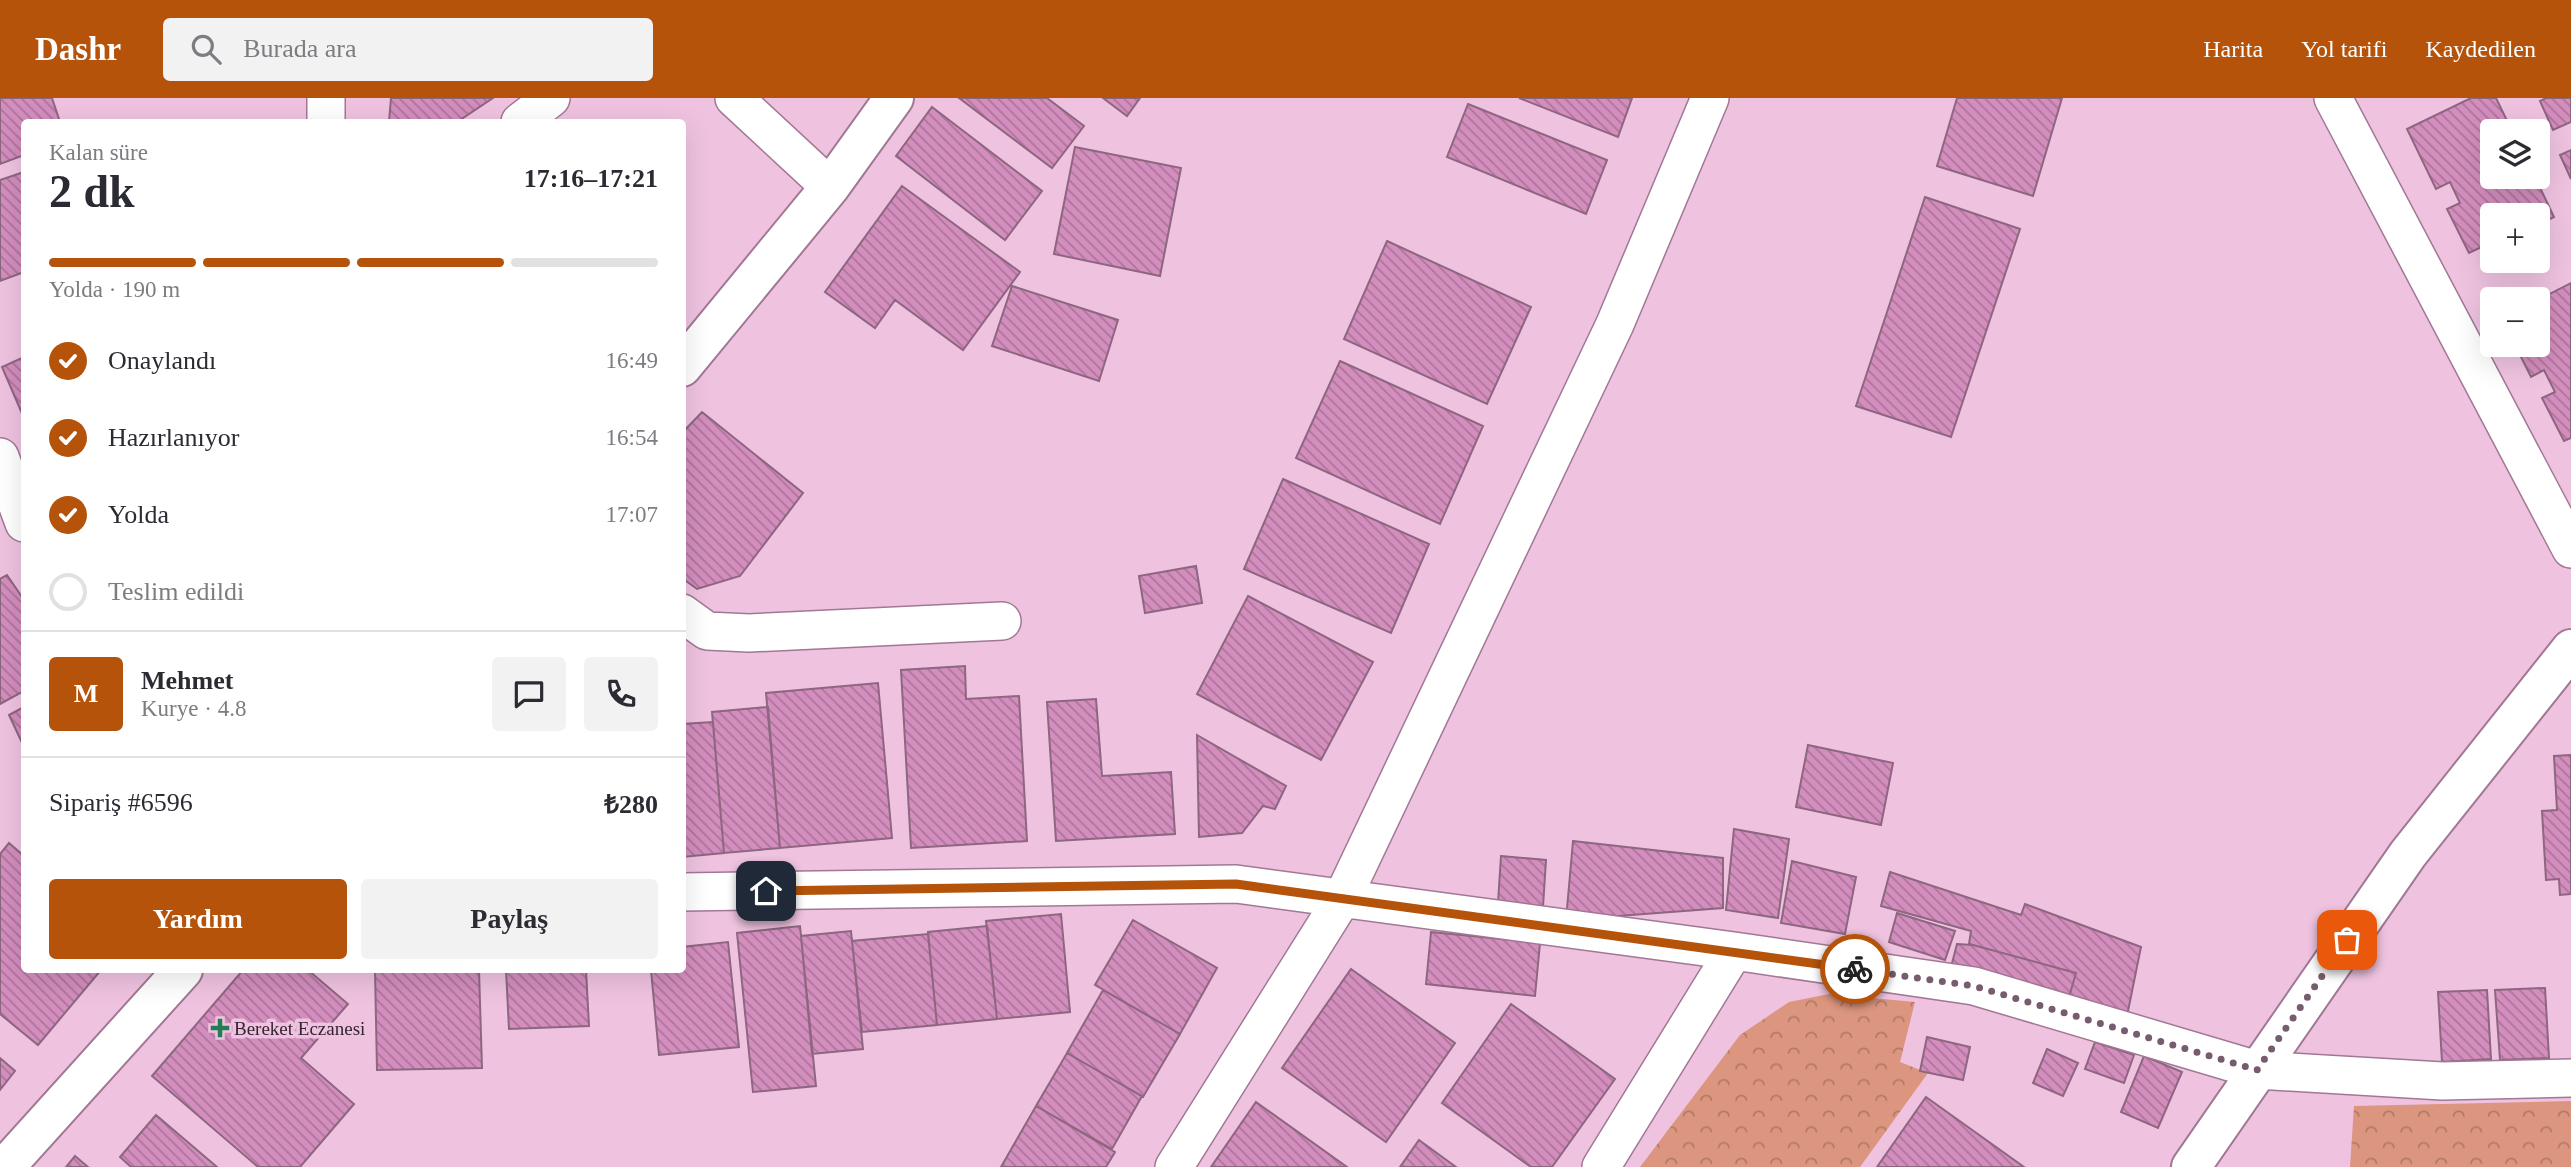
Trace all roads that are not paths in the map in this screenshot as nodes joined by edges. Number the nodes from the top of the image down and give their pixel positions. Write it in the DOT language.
graph roads {
  1 [pos="326,98"];
  2 [pos="551,98"];
  3 [pos="734,98"];
  4 [pos="894,98"];
  5 [pos="1710,98"];
  6 [pos="2333,98"];
  7 [pos="326,119"];
  8 [pos="524,119"];
  9 [pos="830,187"];
  10 [pos="686,362"];
  11 [pos="0,457"];
  12 [pos="17,521"];
  13 [pos="2571,549"];
  14 [pos="686,616"];
  15 [pos="1002,621"];
  16 [pos="2571,649"];
  17 [pos="686,892"];
  18 [pos="1342,900"];
  19 [pos="1734,951"];
  20 [pos="180,973"];
  21 [pos="2257,1070"];
  22 [pos="2571,1078"];
  23 [pos="5,1167"];
  24 [pos="1174,1167"];
  25 [pos="1601,1167"];
  26 [pos="2191,1167"];
  1 -- 7 [label="street"];
  2 -- 8 [label="street"];
  3 -- 9 [label="street"];
  4 -- 9 [label="street"];
  5 -- 18 [label="street"];
  6 -- 13 [label="street"];
  9 -- 10 [label="street"];
  11 -- 12 [label="street"];
  14 -- 15 [label="street"];
  16 -- 21 [label="street"];
  17 -- 18 [label="street"];
  18 -- 19 [label="street"];
  18 -- 24 [label="street"];
  19 -- 21 [label="street"];
  19 -- 25 [label="street"];
  20 -- 23 [label="street"];
  21 -- 22 [label="street"];
  21 -- 26 [label="street"];
}
